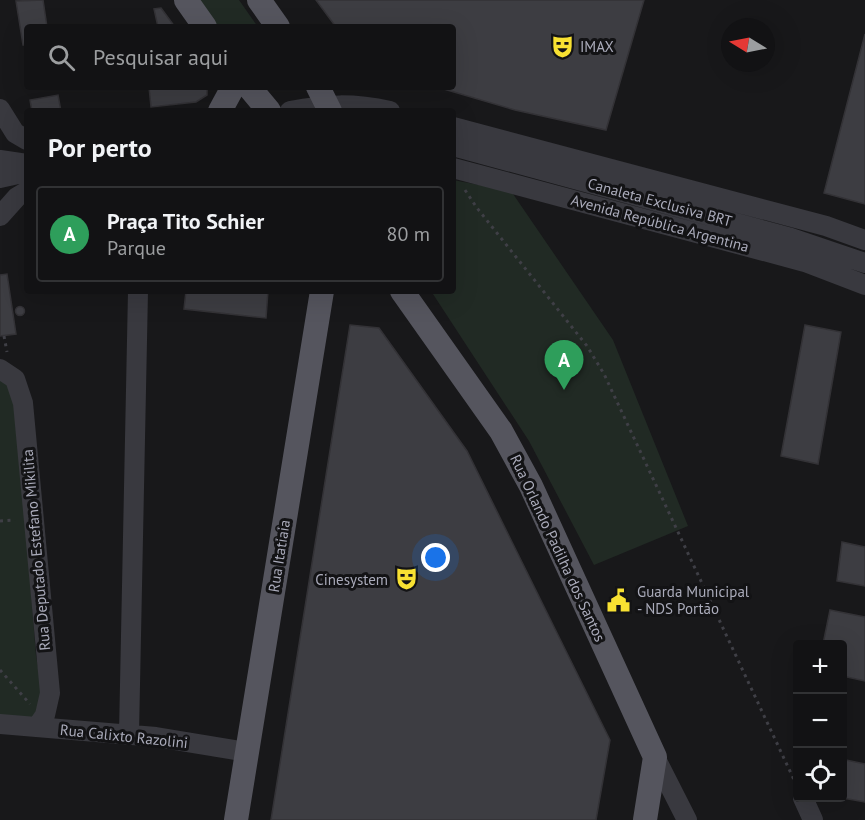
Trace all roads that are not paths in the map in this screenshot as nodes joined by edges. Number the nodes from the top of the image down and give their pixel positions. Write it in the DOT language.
graph roads {
  1 [pos="186,0"];
  2 [pos="259,0"];
  3 [pos="203,24"];
  4 [pos="276,24"];
  5 [pos="231,90"];
  6 [pos="252,90"];
  7 [pos="326,101"];
  8 [pos="222,108"];
  9 [pos="266,108"];
  10 [pos="301,108"];
  11 [pos="374,108"];
  12 [pos="0,109"];
  13 [pos="456,128"];
  14 [pos="24,138"];
  15 [pos="456,147"];
  16 [pos="0,160"];
  17 [pos="24,164"];
  18 [pos="456,169"];
  19 [pos="24,173"];
  20 [pos="0,178"];
  21 [pos="24,191"];
  22 [pos="0,216"];
  23 [pos="865,240"];
  24 [pos="865,263"];
  25 [pos="865,285"];
  26 [pos="138,294"];
  27 [pos="322,294"];
  28 [pos="404,294"];
  29 [pos="6,366"];
  30 [pos="37,719"];
  31 [pos="0,724"];
  32 [pos="129,734"];
  33 [pos="248,752"];
  34 [pos="655,757"];
  35 [pos="804,802"];
  36 [pos="642,814"];
  37 [pos="236,820"];
  38 [pos="687,820"];
  39 [pos="813,820"];
  1 -- 3 [label="main road"];
  2 -- 4 [label="main road"];
  5 -- 8 [label="main road"];
  6 -- 9 [label="main road"];
  7 -- 10 [label="street"];
  7 -- 11 [label="street"];
  12 -- 14 [label="street"];
  13 -- 23 [label="street"];
  15 -- 24 [label="street, Canaleta Exclusiva BRT"];
  16 -- 17 [label="street"];
  18 -- 25 [label="street, Avenida República Argentina"];
  19 -- 20 [label="street"];
  21 -- 22 [label="street"];
  26 -- 32 [label="street"];
  27 -- 33 [label="main road, Rua Itatiaia"];
  28 -- 34 [label="main road, Rua Orlando Padilha dos Santos"];
  29 -- 30 [label="street, Rua Deputado Estefano Mikilita"];
  30 -- 31 [label="street, Rua Calixto Razolini"];
  30 -- 32 [label="street, Rua Calixto Razolini"];
  32 -- 33 [label="street, Rua Calixto Razolini"];
  33 -- 37 [label="main road, Rua Itatiaia"];
  34 -- 36 [label="main road"];
  34 -- 38 [label="street, Rua Orlando Padilha dos Santos"];
  35 -- 39 [label="street"];
}
